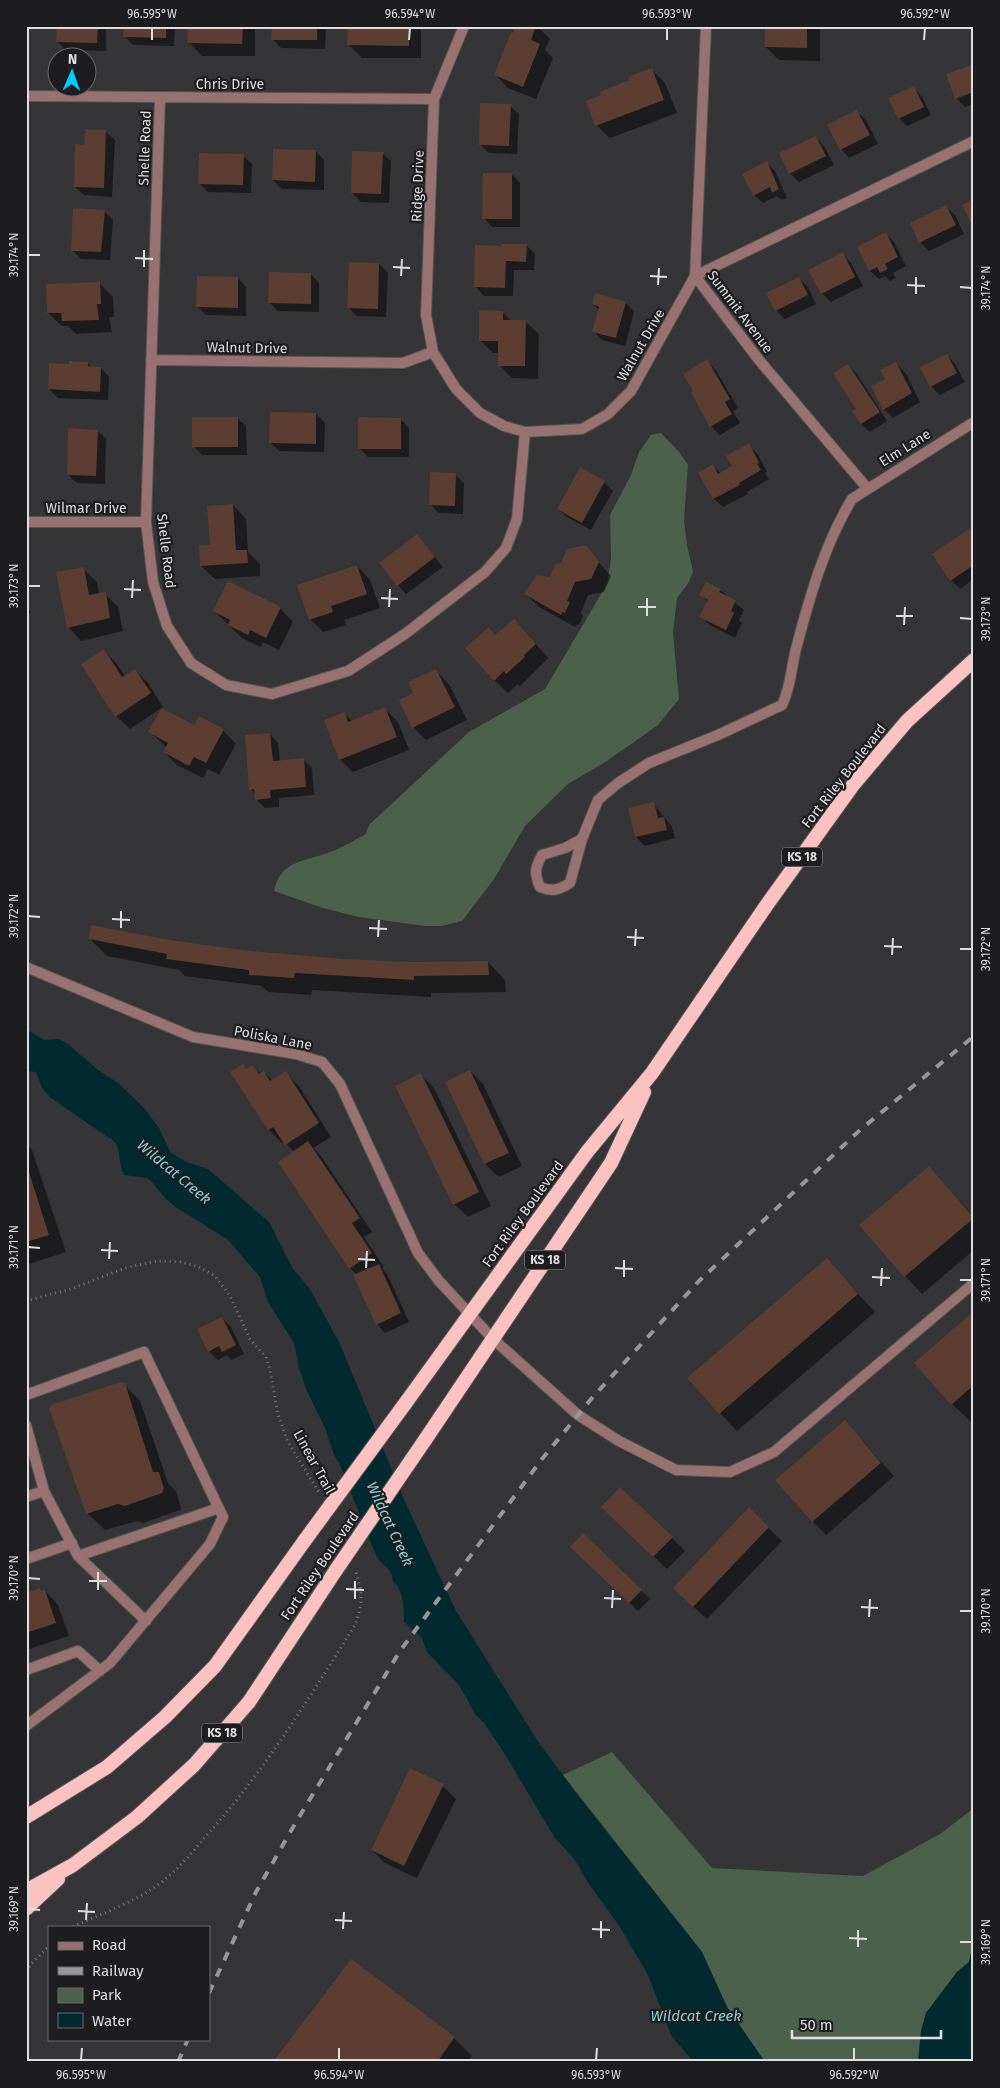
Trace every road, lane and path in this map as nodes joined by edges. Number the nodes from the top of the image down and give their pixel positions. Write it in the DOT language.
graph roads {
  1 [pos="464,26"];
  2 [pos="706,26"];
  3 [pos="26,96"];
  4 [pos="160,97"];
  5 [pos="434,99"];
  6 [pos="974,141"];
  7 [pos="695,276"];
  8 [pos="433,352"];
  9 [pos="150,360"];
  10 [pos="974,422"];
  11 [pos="525,432"];
  12 [pos="866,488"];
  13 [pos="26,522"];
  14 [pos="146,522"];
  15 [pos="974,660"];
  16 [pos="582,839"];
  17 [pos="26,967"];
  18 [pos="652,1073"];
  19 [pos="974,1284"];
  20 [pos="26,1301"];
  21 [pos="471,1314"];
  22 [pos="492,1338"];
  23 [pos="26,1395"];
  24 [pos="26,1425"];
  25 [pos="44,1491"];
  26 [pos="26,1497"];
  27 [pos="322,1499"];
  28 [pos="219,1508"];
  29 [pos="72,1544"];
  30 [pos="78,1556"];
  31 [pos="26,1559"];
  32 [pos="354,1568"];
  33 [pos="146,1621"];
  34 [pos="26,1670"];
  35 [pos="100,1671"];
  36 [pos="26,1726"];
  37 [pos="26,1817"];
  38 [pos="74,1865"];
  39 [pos="26,1890"];
  40 [pos="26,1909"];
  41 [pos="75,1926"];
  42 [pos="48,1947"];
  43 [pos="26,1971"];
  1 -- 5 [label="street, Ridge Drive"];
  2 -- 7 [label="street, Summit Avenue"];
  3 -- 4 [label="street, Chris Drive"];
  4 -- 5 [label="street, Chris Drive"];
  4 -- 9 [label="street, Shelle Road"];
  5 -- 8 [label="street, Ridge Drive"];
  6 -- 7 [label="street"];
  7 -- 11 [label="street, Walnut Drive"];
  7 -- 12 [label="street, Summit Avenue"];
  8 -- 9 [label="street, Walnut Drive"];
  8 -- 11 [label="street, Walnut Drive"];
  9 -- 14 [label="street, Shelle Road"];
  10 -- 12 [label="street, Elm Lane"];
  11 -- 14 [label="street, Shelle Road"];
  12 -- 16 [label="street, Elm Lane"];
  13 -- 14 [label="street, Wilmar Drive"];
  15 -- 18 [label="highway, Fort Riley Boulevard / KS 18"];
  16 -- 16 [label="street"];
  17 -- 21 [label="street, Poliska Lane"];
  18 -- 21 [label="highway, Fort Riley Boulevard / KS 18"];
  18 -- 22 [label="highway, Fort Riley Boulevard / KS 18"];
  19 -- 22 [label="street, Poliska Lane"];
  20 -- 27 [label="path, Linear Trail"];
  21 -- 22 [label="street, Poliska Lane"];
  21 -- 37 [label="highway, Fort Riley Boulevard / KS 18, bridge"];
  22 -- 38 [label="highway, Fort Riley Boulevard / KS 18, bridge"];
  23 -- 28 [label="street"];
  24 -- 25 [label="street"];
  25 -- 26 [label="street"];
  25 -- 29 [label="street"];
  28 -- 30 [label="street"];
  28 -- 33 [label="street"];
  29 -- 30 [label="street"];
  29 -- 31 [label="street"];
  30 -- 33 [label="street"];
  32 -- 41 [label="path"];
  33 -- 35 [label="street"];
  34 -- 35 [label="street"];
  35 -- 36 [label="street"];
  38 -- 39 [label="highway, Fort Riley Boulevard / KS 18"];
  38 -- 40 [label="highway"];
  42 -- 43 [label="path"];
}
